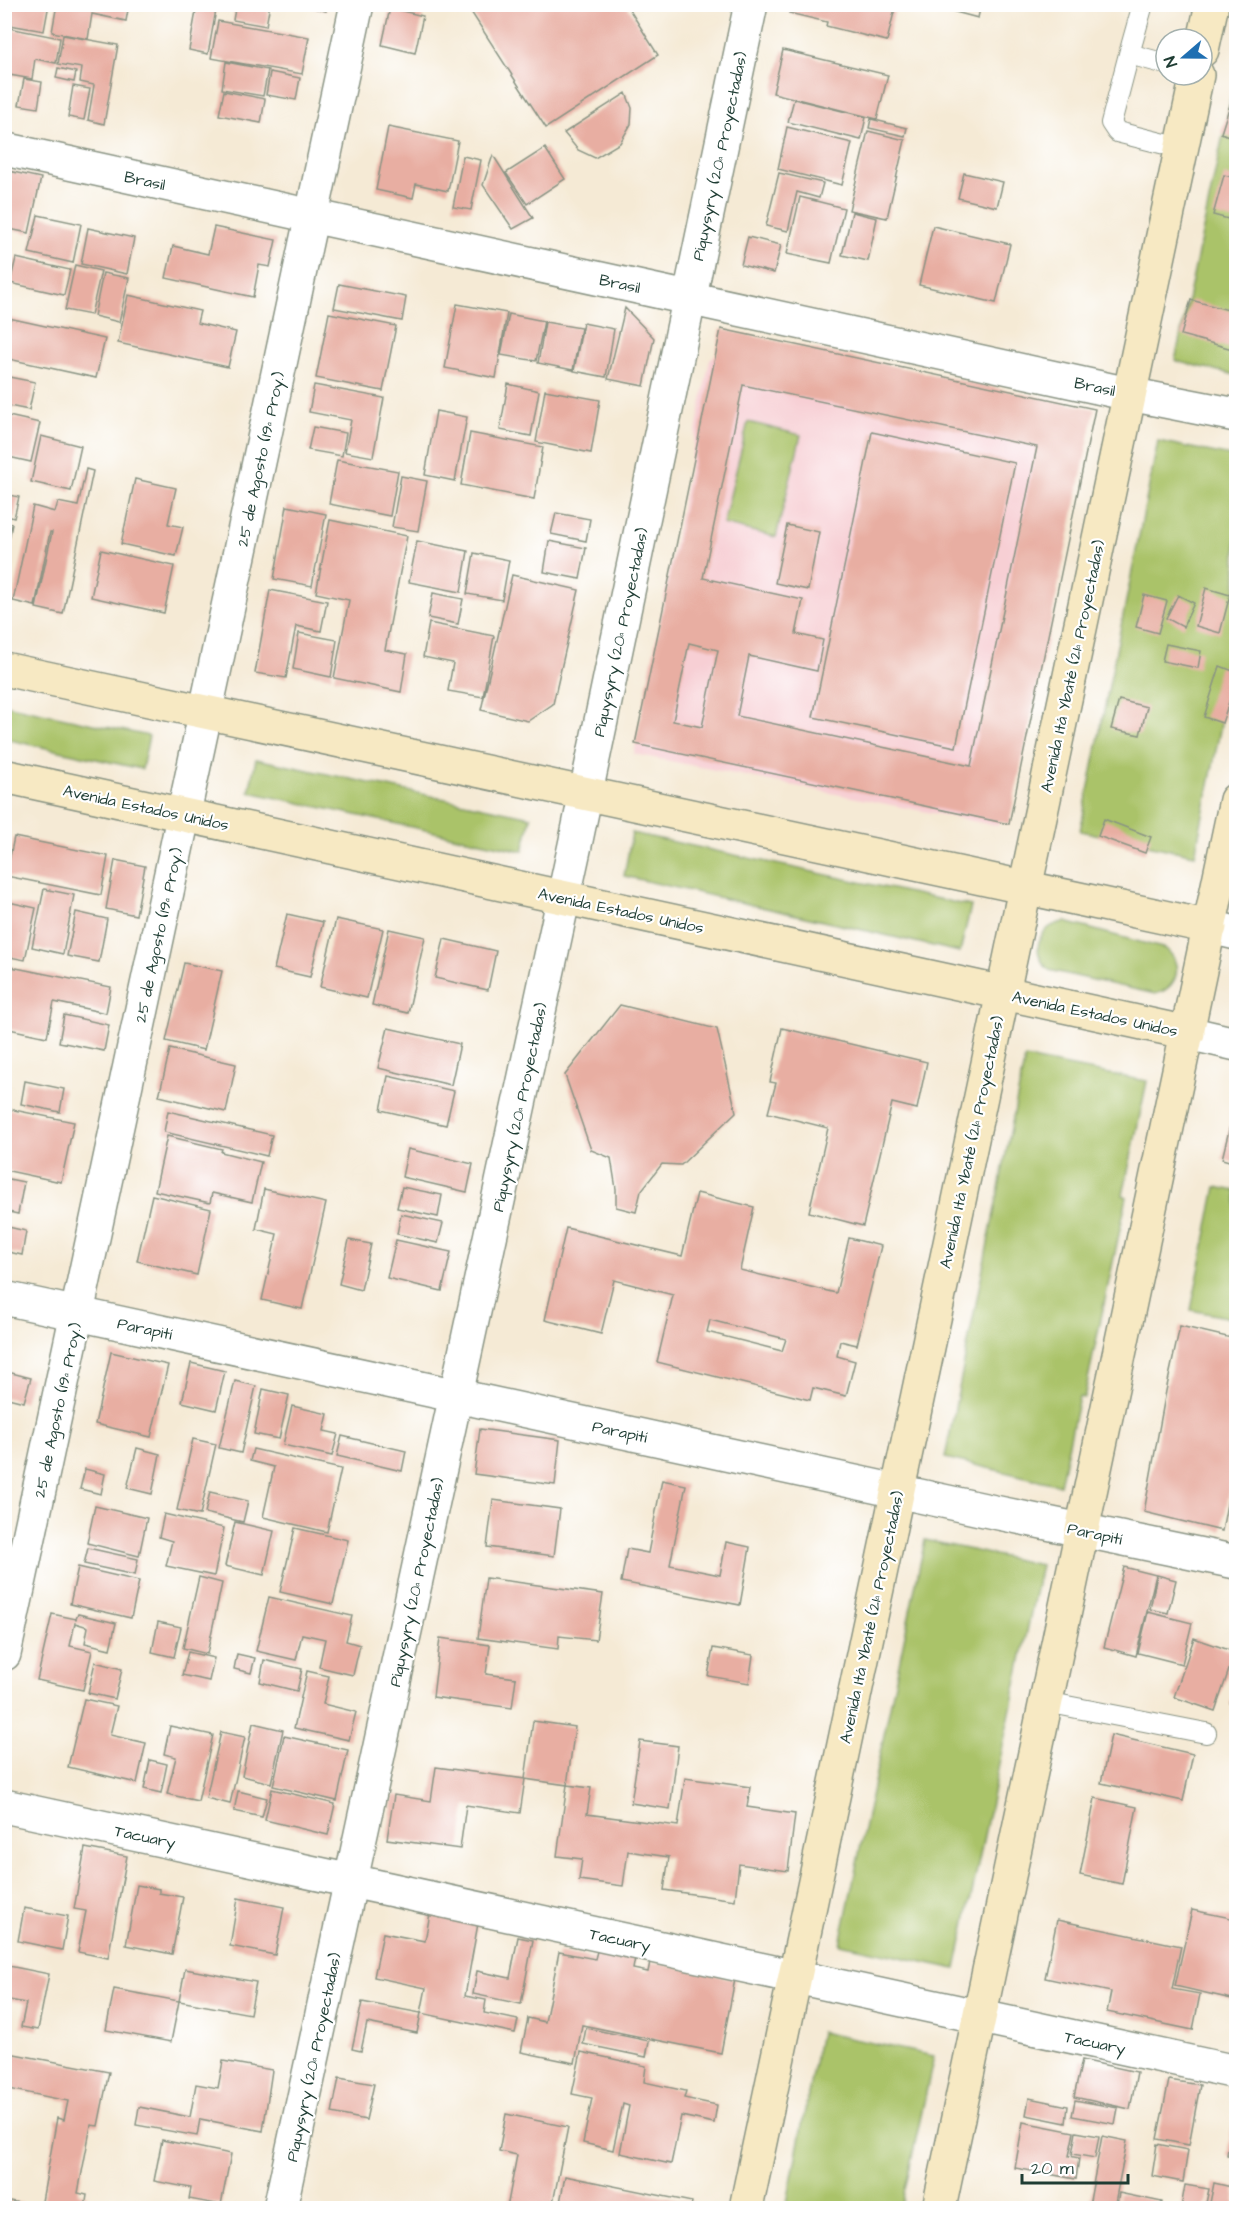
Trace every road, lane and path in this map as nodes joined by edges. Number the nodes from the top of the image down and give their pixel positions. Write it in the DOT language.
graph roads {
  1 [pos="357,4"];
  2 [pos="751,4"];
  3 [pos="1143,4"];
  4 [pos="1212,4"];
  5 [pos="1207,27"];
  6 [pos="1129,54"];
  7 [pos="1154,61"];
  8 [pos="1194,87"];
  9 [pos="1181,148"];
  10 [pos="4,149"];
  11 [pos="311,216"];
  12 [pos="690,298"];
  13 [pos="1130,394"];
  14 [pos="1236,415"];
  15 [pos="4,669"];
  16 [pos="206,712"];
  17 [pos="4,776"];
  18 [pos="586,793"];
  19 [pos="1236,800"];
  20 [pos="184,815"];
  21 [pos="1025,888"];
  22 [pos="564,898"];
  23 [pos="1223,930"];
  24 [pos="1003,993"];
  25 [pos="1188,1033"];
  26 [pos="1236,1044"];
  27 [pos="4,1298"];
  28 [pos="77,1313"];
  29 [pos="456,1396"];
  30 [pos="897,1491"];
  31 [pos="1082,1531"];
  32 [pos="1236,1562"];
  33 [pos="4,1654"];
  34 [pos="1046,1702"];
  35 [pos="1206,1733"];
  36 [pos="4,1806"];
  37 [pos="351,1881"];
  38 [pos="795,1977"];
  39 [pos="979,2017"];
  40 [pos="1236,2072"];
  41 [pos="280,2208"];
  42 [pos="746,2208"];
  43 [pos="939,2208"];
  1 -- 11 [label="street, 25 de Agosto (19ª Proy.)"];
  2 -- 12 [label="street, Piquysyry (20ª Proyectadas)"];
  3 -- 6 [label="lane"];
  4 -- 5 [label="main road"];
  6 -- 7 [label="lane"];
  6 -- 9 [label="lane"];
  8 -- 9 [label="main road, Avenida Itá Ybaté (21ª Proyectadas)"];
  9 -- 13 [label="main road, Avenida Itá Ybaté (21ª Proyectadas)"];
  10 -- 11 [label="street, Brasil"];
  11 -- 12 [label="street, Brasil"];
  11 -- 16 [label="street, 25 de Agosto (19ª Proy.)"];
  12 -- 13 [label="street, Brasil"];
  12 -- 18 [label="street, Piquysyry (20ª Proyectadas)"];
  13 -- 14 [label="street, Brasil"];
  13 -- 21 [label="main road, Avenida Itá Ybaté (21ª Proyectadas)"];
  15 -- 16 [label="main road"];
  16 -- 18 [label="main road"];
  16 -- 20 [label="street, 25 de Agosto (19ª Proy.)"];
  17 -- 20 [label="main road, Avenida Estados Unidos"];
  18 -- 21 [label="main road"];
  18 -- 22 [label="street, Piquysyry (20ª Proyectadas)"];
  19 -- 23 [label="main road"];
  20 -- 22 [label="main road, Avenida Estados Unidos"];
  20 -- 28 [label="street, 25 de Agosto (19ª Proy.)"];
  21 -- 23 [label="main road"];
  21 -- 24 [label="main road, Avenida Itá Ybaté (21ª Proyectadas)"];
  22 -- 24 [label="main road, Avenida Estados Unidos"];
  22 -- 29 [label="street, Piquysyry (20ª Proyectadas)"];
  23 -- 25 [label="main road"];
  24 -- 25 [label="main road, Avenida Estados Unidos"];
  24 -- 30 [label="main road, Avenida Itá Ybaté (21ª Proyectadas)"];
  25 -- 26 [label="street, Avenida Estados Unidos"];
  25 -- 31 [label="main road"];
  27 -- 28 [label="street, Parapití"];
  28 -- 29 [label="street, Parapití"];
  28 -- 33 [label="street, 25 de Agosto (19ª Proy.)"];
  29 -- 30 [label="street, Parapití"];
  29 -- 37 [label="street, Piquysyry (20ª Proyectadas)"];
  30 -- 31 [label="street, Parapití"];
  30 -- 38 [label="main road, Avenida Itá Ybaté (21ª Proyectadas)"];
  31 -- 32 [label="street, Parapití"];
  31 -- 34 [label="main road"];
  34 -- 35 [label="lane"];
  34 -- 39 [label="main road"];
  36 -- 37 [label="street, Tacuary"];
  37 -- 38 [label="street, Tacuary"];
  37 -- 41 [label="street, Piquysyry (20ª Proyectadas)"];
  38 -- 39 [label="street, Tacuary"];
  38 -- 42 [label="main road, Avenida Itá Ybaté (21ª Proyectadas)"];
  39 -- 40 [label="street, Tacuary"];
  39 -- 43 [label="main road"];
}
